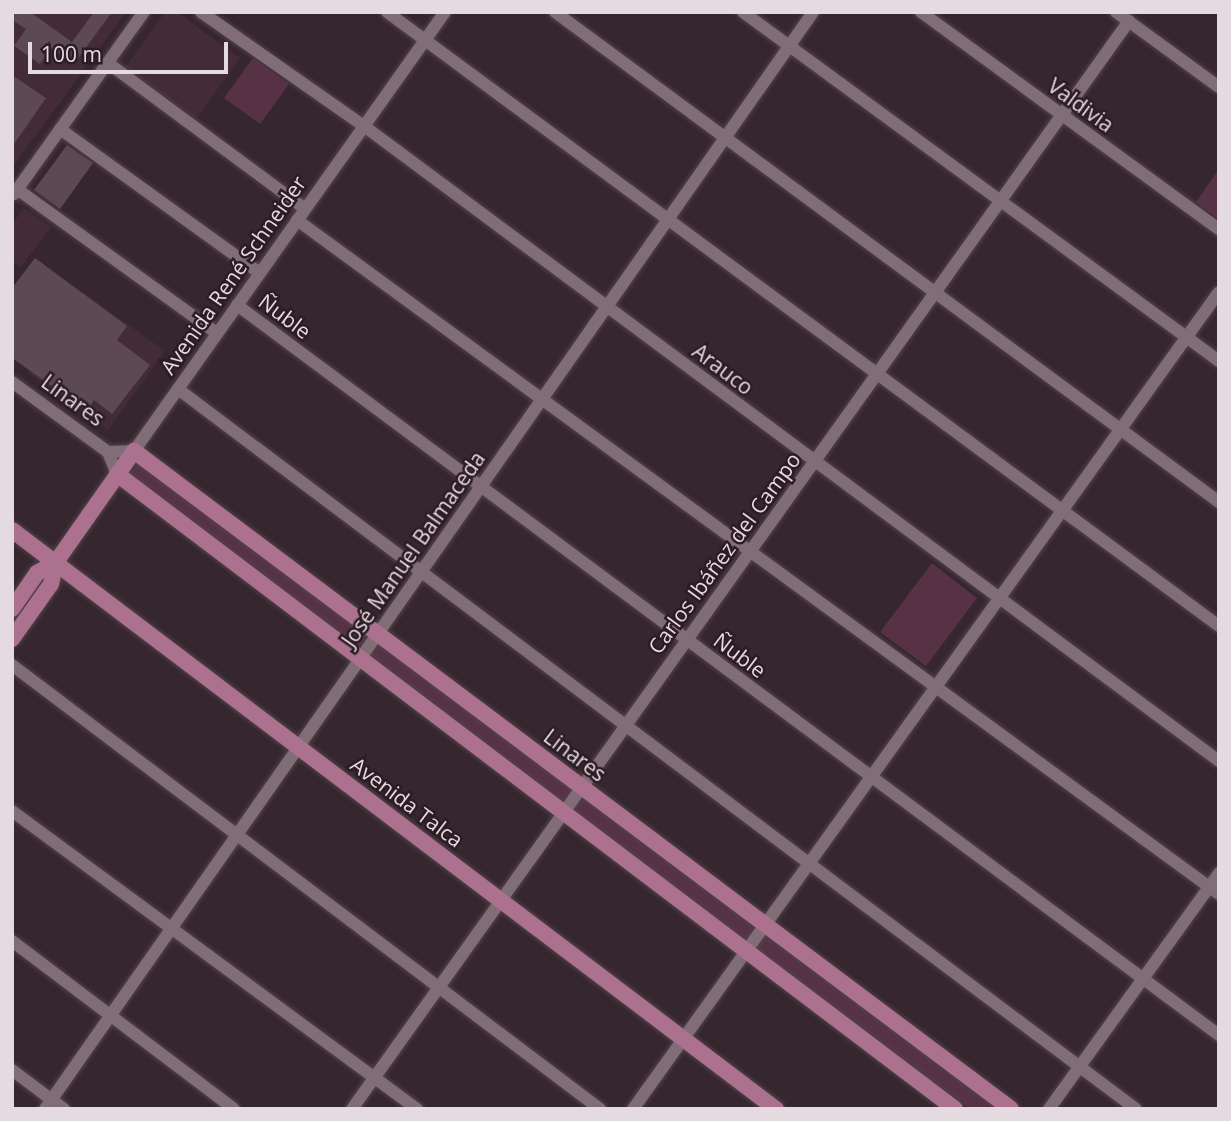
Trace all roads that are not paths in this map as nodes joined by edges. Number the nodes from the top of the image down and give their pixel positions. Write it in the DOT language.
graph roads {
  1 [pos="144,12"];
  2 [pos="201,12"];
  3 [pos="387,12"];
  4 [pos="444,12"];
  5 [pos="555,12"];
  6 [pos="743,12"];
  7 [pos="813,12"];
  8 [pos="921,12"];
  9 [pos="1116,12"];
  10 [pos="1129,21"];
  11 [pos="425,40"];
  12 [pos="789,46"];
  13 [pos="108,63"];
  14 [pos="1219,87"];
  15 [pos="1062,115"];
  16 [pos="364,127"];
  17 [pos="61,129"];
  18 [pos="725,138"];
  19 [pos="15,193"];
  20 [pos="1000,201"];
  21 [pos="301,215"];
  22 [pos="668,220"];
  23 [pos="1219,229"];
  24 [pos="260,273"];
  25 [pos="934,292"];
  26 [pos="1219,292"];
  27 [pos="237,305"];
  28 [pos="607,307"];
  29 [pos="218,333"];
  30 [pos="1186,337"];
  31 [pos="1219,361"];
  32 [pos="876,373"];
  33 [pos="12,382"];
  34 [pos="178,389"];
  35 [pos="542,399"];
  36 [pos="1120,429"];
  37 [pos="134,451"];
  38 [pos="108,452"];
  39 [pos="814,461"];
  40 [pos="117,474"];
  41 [pos="481,486"];
  42 [pos="1219,502"];
  43 [pos="1062,510"];
  44 [pos="12,530"];
  45 [pos="749,551"];
  46 [pos="56,562"];
  47 [pos="421,572"];
  48 [pos="999,598"];
  49 [pos="12,609"];
  50 [pos="1219,626"];
  51 [pos="377,634"];
  52 [pos="12,639"];
  53 [pos="687,639"];
  54 [pos="360,659"];
  55 [pos="12,665"];
  56 [pos="935,687"];
  57 [pos="625,725"];
  58 [pos="299,746"];
  59 [pos="1219,761"];
  60 [pos="871,776"];
  61 [pos="581,786"];
  62 [pos="12,811"];
  63 [pos="563,811"];
  64 [pos="237,835"];
  65 [pos="809,863"];
  66 [pos="1219,873"];
  67 [pos="1214,891"];
  68 [pos="501,900"];
  69 [pos="765,924"];
  70 [pos="173,927"];
  71 [pos="12,941"];
  72 [pos="747,950"];
  73 [pos="1143,979"];
  74 [pos="439,987"];
  75 [pos="110,1015"];
  76 [pos="1219,1035"];
  77 [pos="683,1038"];
  78 [pos="1079,1066"];
  79 [pos="12,1070"];
  80 [pos="376,1076"];
  81 [pos="48,1104"];
  82 [pos="64,1109"];
  83 [pos="234,1109"];
  84 [pos="352,1109"];
  85 [pos="417,1109"];
  86 [pos="600,1109"];
  87 [pos="633,1109"];
  88 [pos="776,1109"];
  89 [pos="956,1109"];
  90 [pos="1011,1109"];
  91 [pos="1049,1109"];
  92 [pos="1136,1109"];
  1 -- 13 [label="street"];
  2 -- 16 [label="street, Arauco"];
  3 -- 11 [label="street"];
  4 -- 11 [label="street, Avenida René Schneider"];
  5 -- 18 [label="street"];
  6 -- 12 [label="street"];
  7 -- 12 [label="street, José Manuel Balmaceda"];
  8 -- 15 [label="street, Valdivia"];
  9 -- 10 [label="street"];
  10 -- 14 [label="street"];
  10 -- 15 [label="street, Carlos Ibáñez del Campo"];
  11 -- 16 [label="street, Avenida René Schneider"];
  11 -- 22 [label="street"];
  12 -- 18 [label="street, José Manuel Balmaceda"];
  12 -- 20 [label="street"];
  13 -- 17 [label="street"];
  13 -- 21 [label="street"];
  15 -- 20 [label="street, Carlos Ibáñez del Campo"];
  15 -- 23 [label="street, Valdivia"];
  16 -- 21 [label="street, Avenida René Schneider"];
  16 -- 28 [label="street, Arauco"];
  17 -- 19 [label="street"];
  17 -- 24 [label="street, Ñuble"];
  18 -- 22 [label="street, José Manuel Balmaceda"];
  18 -- 25 [label="street"];
  19 -- 29 [label="street"];
  20 -- 25 [label="street, Carlos Ibáñez del Campo"];
  20 -- 30 [label="street"];
  21 -- 24 [label="street, Avenida René Schneider"];
  21 -- 35 [label="street"];
  22 -- 28 [label="street, José Manuel Balmaceda"];
  22 -- 32 [label="street"];
  24 -- 27 [label="street, Avenida René Schneider"];
  25 -- 32 [label="street, Carlos Ibáñez del Campo"];
  25 -- 36 [label="street"];
  26 -- 30 [label="street"];
  27 -- 29 [label="street, Avenida René Schneider"];
  27 -- 41 [label="street, Ñuble"];
  28 -- 35 [label="street, José Manuel Balmaceda"];
  28 -- 39 [label="street, Arauco"];
  29 -- 34 [label="street, Avenida René Schneider"];
  30 -- 31 [label="street"];
  30 -- 36 [label="street"];
  32 -- 39 [label="street, Carlos Ibáñez del Campo"];
  32 -- 43 [label="street"];
  33 -- 38 [label="street, Linares"];
  34 -- 37 [label="street, Avenida René Schneider"];
  34 -- 47 [label="street"];
  35 -- 41 [label="street, José Manuel Balmaceda"];
  35 -- 45 [label="street"];
  36 -- 42 [label="street"];
  36 -- 43 [label="street"];
  37 -- 38 [label="street, Linares"];
  37 -- 40 [label="main road, Avenida René Schneider"];
  37 -- 51 [label="main road, Linares"];
  38 -- 40 [label="street, Linares"];
  39 -- 45 [label="street, Carlos Ibáñez del Campo"];
  39 -- 48 [label="street, Arauco"];
  40 -- 46 [label="main road, Avenida René Schneider"];
  40 -- 54 [label="main road"];
  41 -- 47 [label="street, José Manuel Balmaceda"];
  41 -- 53 [label="street, Ñuble"];
  43 -- 48 [label="street"];
  43 -- 50 [label="street"];
  44 -- 46 [label="main road, Avenida Talca"];
  45 -- 53 [label="street, Carlos Ibáñez del Campo"];
  45 -- 56 [label="street"];
  46 -- 49 [label="main road, Avenida René Schneider"];
  46 -- 52 [label="main road, Avenida René Schneider"];
  46 -- 58 [label="main road, Avenida Talca"];
  47 -- 51 [label="street, José Manuel Balmaceda"];
  47 -- 57 [label="street"];
  48 -- 56 [label="street"];
  48 -- 59 [label="street, Arauco"];
  51 -- 54 [label="street, José Manuel Balmaceda"];
  51 -- 61 [label="main road, Linares"];
  53 -- 57 [label="street, Carlos Ibáñez del Campo"];
  53 -- 60 [label="street, Ñuble"];
  54 -- 58 [label="street, José Manuel Balmaceda"];
  54 -- 63 [label="main road"];
  55 -- 64 [label="street"];
  56 -- 60 [label="street"];
  56 -- 67 [label="street"];
  57 -- 61 [label="street, Carlos Ibáñez del Campo"];
  57 -- 65 [label="street"];
  58 -- 64 [label="street, José Manuel Balmaceda"];
  58 -- 68 [label="main road, Avenida Talca"];
  60 -- 65 [label="street"];
  60 -- 73 [label="street, Ñuble"];
  61 -- 63 [label="street, Carlos Ibáñez del Campo"];
  61 -- 69 [label="main road, Linares"];
  62 -- 70 [label="street"];
  63 -- 68 [label="street, Carlos Ibáñez del Campo"];
  63 -- 72 [label="main road"];
  64 -- 70 [label="street, José Manuel Balmaceda"];
  64 -- 74 [label="street"];
  65 -- 69 [label="street"];
  65 -- 78 [label="street"];
  66 -- 67 [label="street"];
  67 -- 73 [label="street"];
  68 -- 74 [label="street, Carlos Ibáñez del Campo"];
  68 -- 77 [label="main road, Avenida Talca"];
  69 -- 72 [label="street"];
  69 -- 90 [label="main road, Linares"];
  70 -- 75 [label="street, José Manuel Balmaceda"];
  70 -- 80 [label="street"];
  71 -- 75 [label="street"];
  72 -- 77 [label="street"];
  72 -- 89 [label="main road"];
  73 -- 76 [label="street, Ñuble"];
  73 -- 78 [label="street"];
  74 -- 80 [label="street, Carlos Ibáñez del Campo"];
  74 -- 86 [label="street"];
  75 -- 81 [label="street, José Manuel Balmaceda"];
  75 -- 83 [label="street"];
  77 -- 87 [label="street"];
  77 -- 88 [label="main road, Avenida Talca"];
  78 -- 91 [label="street"];
  78 -- 92 [label="street"];
  79 -- 81 [label="street"];
  80 -- 84 [label="street, Carlos Ibáñez del Campo"];
  80 -- 85 [label="street"];
  81 -- 82 [label="street"];
}
